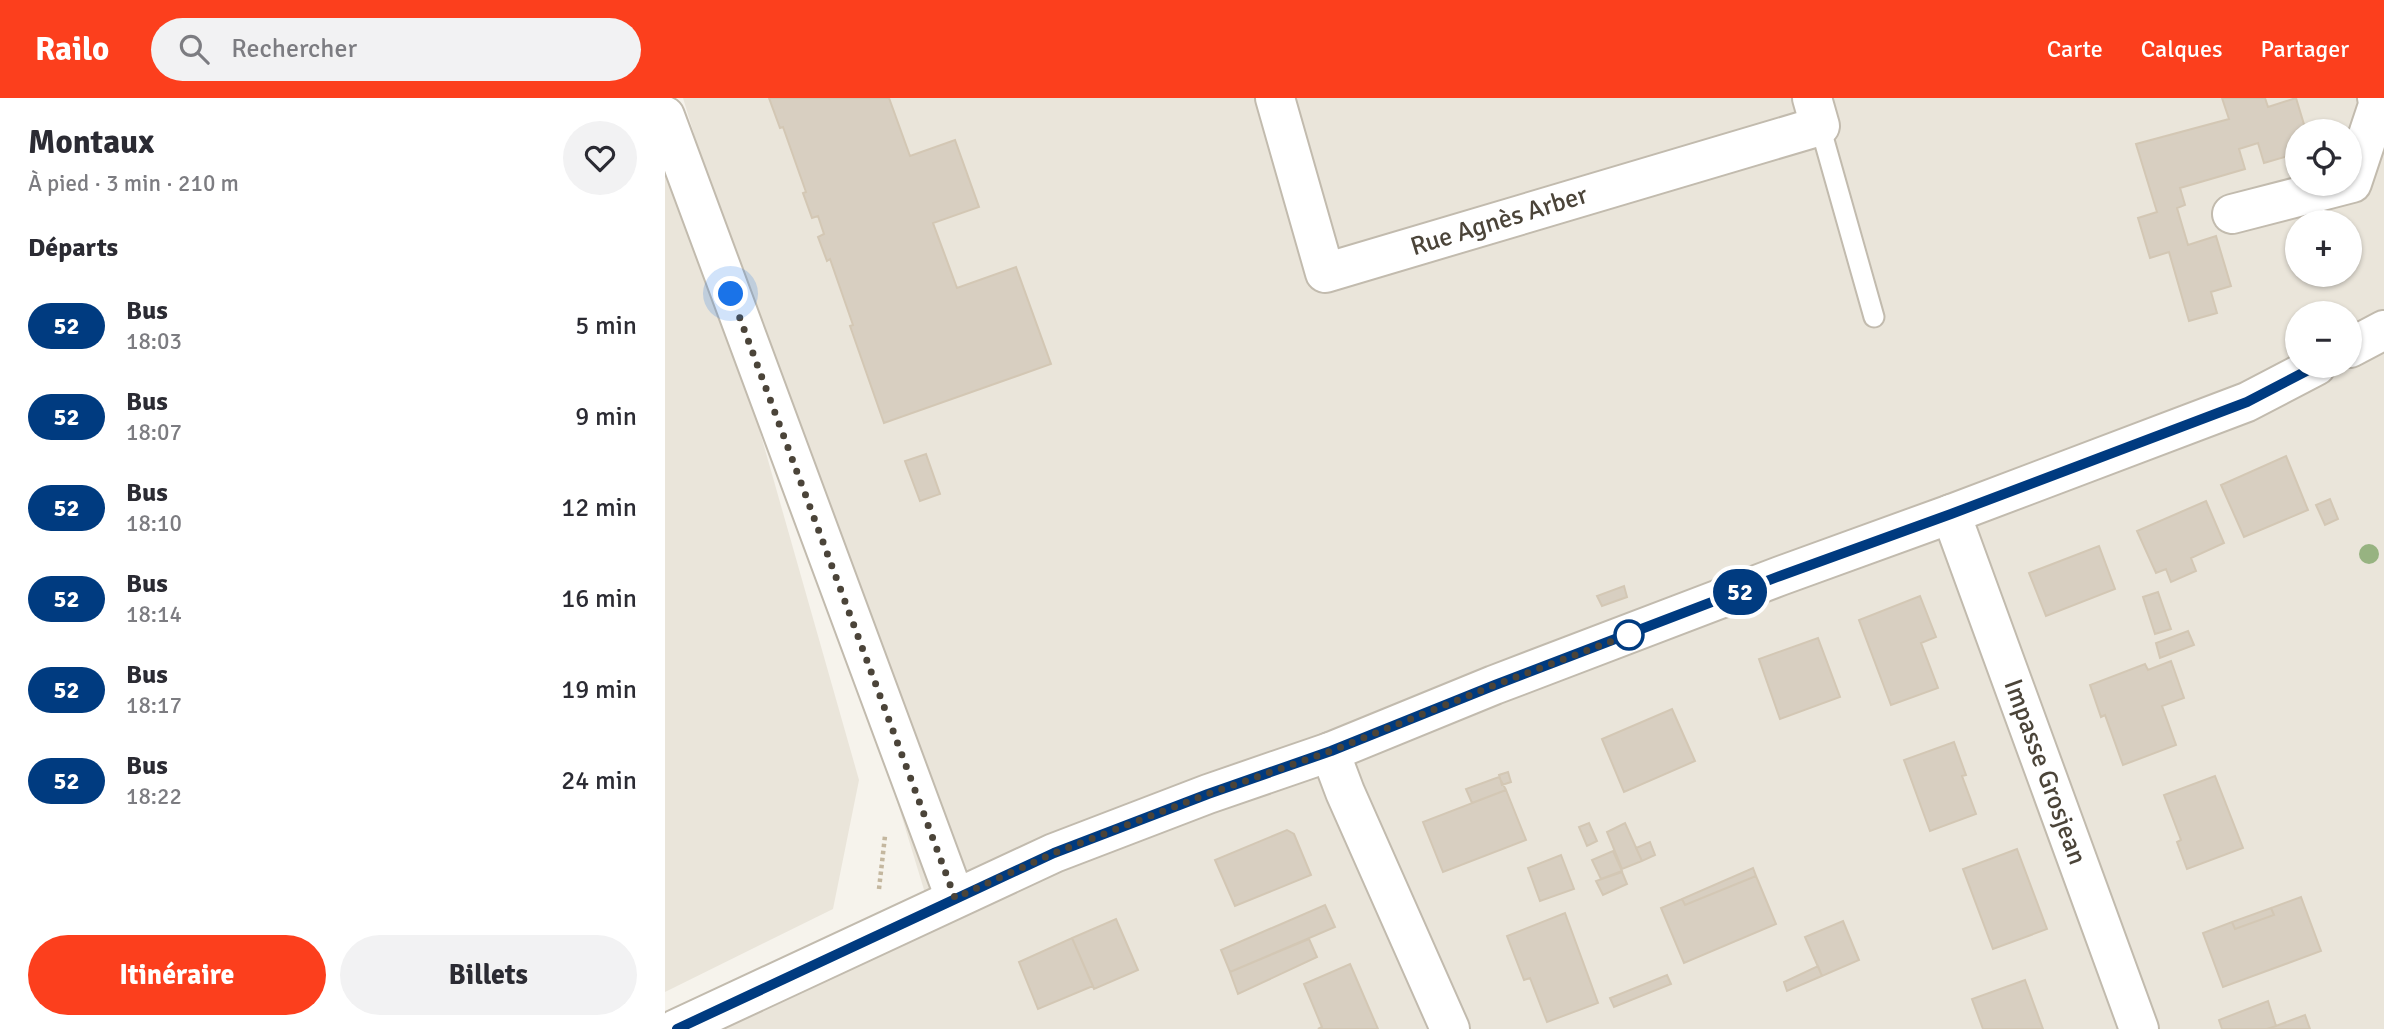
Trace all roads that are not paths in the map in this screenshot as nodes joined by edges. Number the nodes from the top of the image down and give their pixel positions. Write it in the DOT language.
graph roads {
  1 [pos="1275,98"];
  2 [pos="2378,98"];
  3 [pos="1816,112"];
  4 [pos="665,116"];
  5 [pos="2232,215"];
  6 [pos="1874,317"];
  7 [pos="2384,330"];
  8 [pos="2362,342"];
  9 [pos="2293,378"];
  10 [pos="1951,514"];
  11 [pos="1331,751"];
  12 [pos="955,898"];
  13 [pos="676,1029"];
  14 [pos="1450,1029"];
  15 [pos="2139,1029"];
  1 -- 3 [label="street, Rue Agnès Arber"];
  2 -- 5 [label="street"];
  3 -- 6 [label="lane"];
  4 -- 12 [label="street"];
  7 -- 8 [label="street"];
  9 -- 10 [label="street"];
  10 -- 11 [label="street"];
  10 -- 15 [label="street, Impasse Grosjean"];
  11 -- 12 [label="street"];
  11 -- 14 [label="street"];
  12 -- 13 [label="street"];
}
